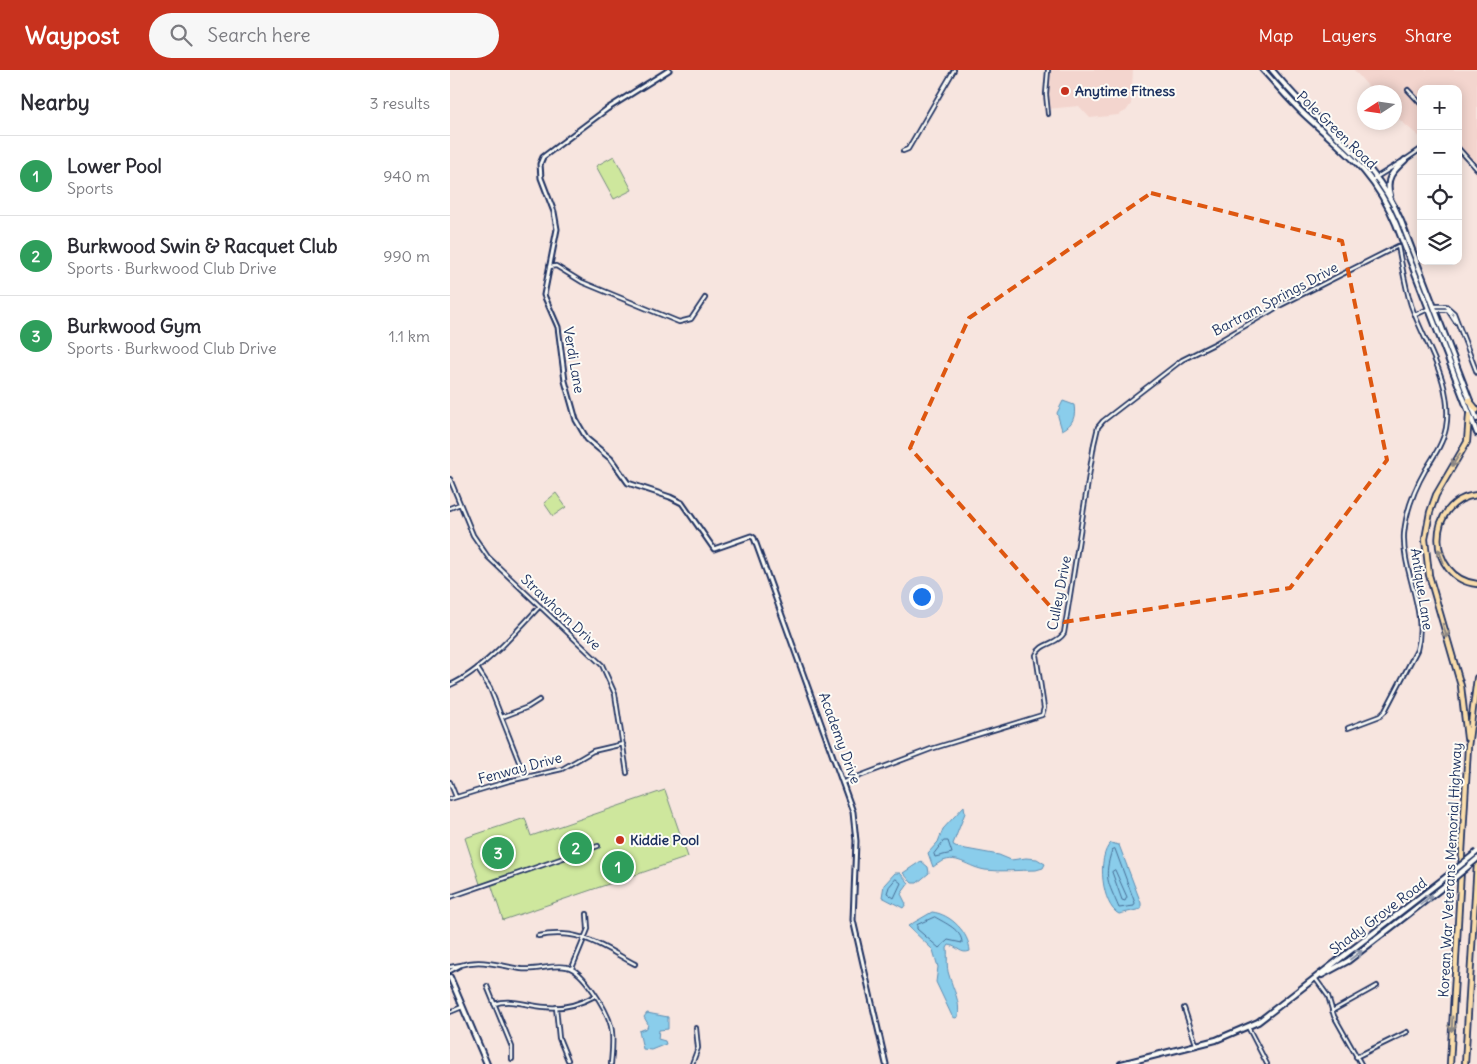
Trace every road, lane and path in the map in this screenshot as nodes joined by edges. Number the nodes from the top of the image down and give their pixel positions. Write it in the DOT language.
graph roads {
  1 [pos="669,70"];
  2 [pos="954,70"];
  3 [pos="1048,70"];
  4 [pos="1263,70"];
  5 [pos="1272,70"];
  6 [pos="1408,90"];
  7 [pos="1417,100"];
  8 [pos="1048,114"];
  9 [pos="903,151"];
  10 [pos="1417,152"];
  11 [pos="1462,152"];
  12 [pos="1405,160"];
  13 [pos="1477,169"];
  14 [pos="1377,177"];
  15 [pos="1372,180"];
  16 [pos="1392,202"];
  17 [pos="1398,246"];
  18 [pos="549,267"];
  19 [pos="1424,282"];
  20 [pos="706,298"];
  21 [pos="1428,309"];
  22 [pos="1435,310"];
  23 [pos="1415,314"];
  24 [pos="1477,373"];
  25 [pos="1164,374"];
  26 [pos="1469,400"];
  27 [pos="1477,410"];
  28 [pos="1469,415"];
  29 [pos="1477,419"];
  30 [pos="1477,433"];
  31 [pos="450,479"];
  32 [pos="1477,495"];
  33 [pos="670,497"];
  34 [pos="460,504"];
  35 [pos="450,508"];
  36 [pos="1477,584"];
  37 [pos="540,606"];
  38 [pos="477,668"];
  39 [pos="1477,678"];
  40 [pos="450,685"];
  41 [pos="539,700"];
  42 [pos="502,718"];
  43 [pos="1348,728"];
  44 [pos="623,744"];
  45 [pos="1468,751"];
  46 [pos="627,773"];
  47 [pos="525,777"];
  48 [pos="450,782"];
  49 [pos="844,782"];
  50 [pos="456,797"];
  51 [pos="450,799"];
  52 [pos="598,846"];
  53 [pos="1477,852"];
  54 [pos="1477,859"];
  55 [pos="1477,863"];
  56 [pos="450,897"];
  57 [pos="1401,912"];
  58 [pos="587,914"];
  59 [pos="1404,917"];
  60 [pos="538,936"];
  61 [pos="585,938"];
  62 [pos="635,964"];
  63 [pos="461,965"];
  64 [pos="450,967"];
  65 [pos="572,968"];
  66 [pos="450,971"];
  67 [pos="450,977"];
  68 [pos="1315,978"];
  69 [pos="487,986"];
  70 [pos="1377,986"];
  71 [pos="595,996"];
  72 [pos="494,1004"];
  73 [pos="462,1007"];
  74 [pos="556,1007"];
  75 [pos="1184,1008"];
  76 [pos="1332,1011"];
  77 [pos="450,1012"];
  78 [pos="1248,1027"];
  79 [pos="696,1028"];
  80 [pos="1407,1032"];
  81 [pos="1197,1045"];
  82 [pos="1356,1057"];
  83 [pos="512,1059"];
  84 [pos="568,1060"];
  85 [pos="487,1064"];
  86 [pos="611,1064"];
  87 [pos="692,1064"];
  88 [pos="886,1064"];
  89 [pos="1121,1064"];
  90 [pos="1267,1064"];
  91 [pos="1362,1064"];
  92 [pos="1450,1064"];
  93 [pos="1465,1064"];
  1 -- 18 [label="street, Verdi Lane"];
  2 -- 9 [label="street"];
  3 -- 8 [label="street"];
  4 -- 15 [label="main road, Pole Green Road"];
  5 -- 14 [label="main road, Pole Green Road"];
  6 -- 7 [label="street"];
  10 -- 12 [label="street"];
  11 -- 13 [label="street"];
  12 -- 14 [label="street"];
  12 -- 16 [label="main road"];
  14 -- 15 [label="street"];
  14 -- 16 [label="main road, Pole Green Road"];
  15 -- 21 [label="main road, Pole Green Road"];
  16 -- 19 [label="main road, Pole Green Road"];
  17 -- 23 [label="street, Antique Lane"];
  17 -- 25 [label="street, Bartram Springs Drive"];
  18 -- 20 [label="street"];
  18 -- 33 [label="street, Verdi Lane"];
  19 -- 21 [label="main road"];
  19 -- 22 [label="main road, Pole Green Road"];
  21 -- 22 [label="main road"];
  21 -- 23 [label="street"];
  21 -- 28 [label="main road, Pole Green Road"];
  22 -- 24 [label="street"];
  22 -- 26 [label="main road, Pole Green Road"];
  23 -- 43 [label="street, Antique Lane"];
  25 -- 49 [label="street, Culley Drive"];
  26 -- 27 [label="highway"];
  26 -- 29 [label="main road, Pole Green Road"];
  28 -- 30 [label="main road, Pole Green Road"];
  28 -- 45 [label="highway, one-way"];
  31 -- 34 [label="street, Strawhorn Drive"];
  36 -- 32 [label="highway, one-way"];
  33 -- 49 [label="street, Academy Drive"];
  34 -- 35 [label="street"];
  34 -- 37 [label="street, Strawhorn Drive"];
  37 -- 38 [label="street"];
  37 -- 44 [label="street, Strawhorn Drive"];
  38 -- 40 [label="street"];
  38 -- 42 [label="street"];
  39 -- 45 [label="highway, Korean War Veterans Memorial Highway"];
  41 -- 42 [label="street"];
  42 -- 47 [label="street"];
  44 -- 46 [label="street, Strawhorn Drive"];
  44 -- 47 [label="street, Fenway Drive"];
  45 -- 92 [label="highway, Korean War Veterans Memorial Highway, one-way"];
  47 -- 50 [label="street, Fenway Drive"];
  48 -- 50 [label="street"];
  49 -- 88 [label="street, Academy Drive"];
  50 -- 51 [label="street, Fenway Drive"];
  52 -- 56 [label="street"];
  53 -- 57 [label="main road, Shady Grove Road, bridge"];
  59 -- 54 [label="main road, Shady Grove Road, one-way, bridge"];
  55 -- 93 [label="highway, Korean War Veterans Memorial Highway"];
  57 -- 59 [label="main road"];
  57 -- 68 [label="main road, Shady Grove Road"];
  58 -- 61 [label="street"];
  68 -- 59 [label="main road, Shady Grove Road, one-way"];
  60 -- 61 [label="street"];
  61 -- 62 [label="street"];
  61 -- 65 [label="street"];
  63 -- 64 [label="street"];
  63 -- 65 [label="street"];
  63 -- 66 [label="street"];
  65 -- 71 [label="street"];
  67 -- 73 [label="main road"];
  68 -- 76 [label="street"];
  68 -- 78 [label="main road, Shady Grove Road"];
  69 -- 72 [label="street"];
  70 -- 76 [label="street"];
  71 -- 74 [label="street"];
  71 -- 86 [label="street"];
  72 -- 74 [label="street"];
  72 -- 83 [label="street"];
  73 -- 77 [label="street"];
  73 -- 85 [label="main road"];
  74 -- 84 [label="street"];
  75 -- 81 [label="street"];
  76 -- 82 [label="street"];
  78 -- 81 [label="main road, Shady Grove Road"];
  78 -- 90 [label="street"];
  79 -- 87 [label="street"];
  80 -- 82 [label="street"];
  81 -- 89 [label="main road, Shady Grove Road"];
  82 -- 91 [label="street"];
}
